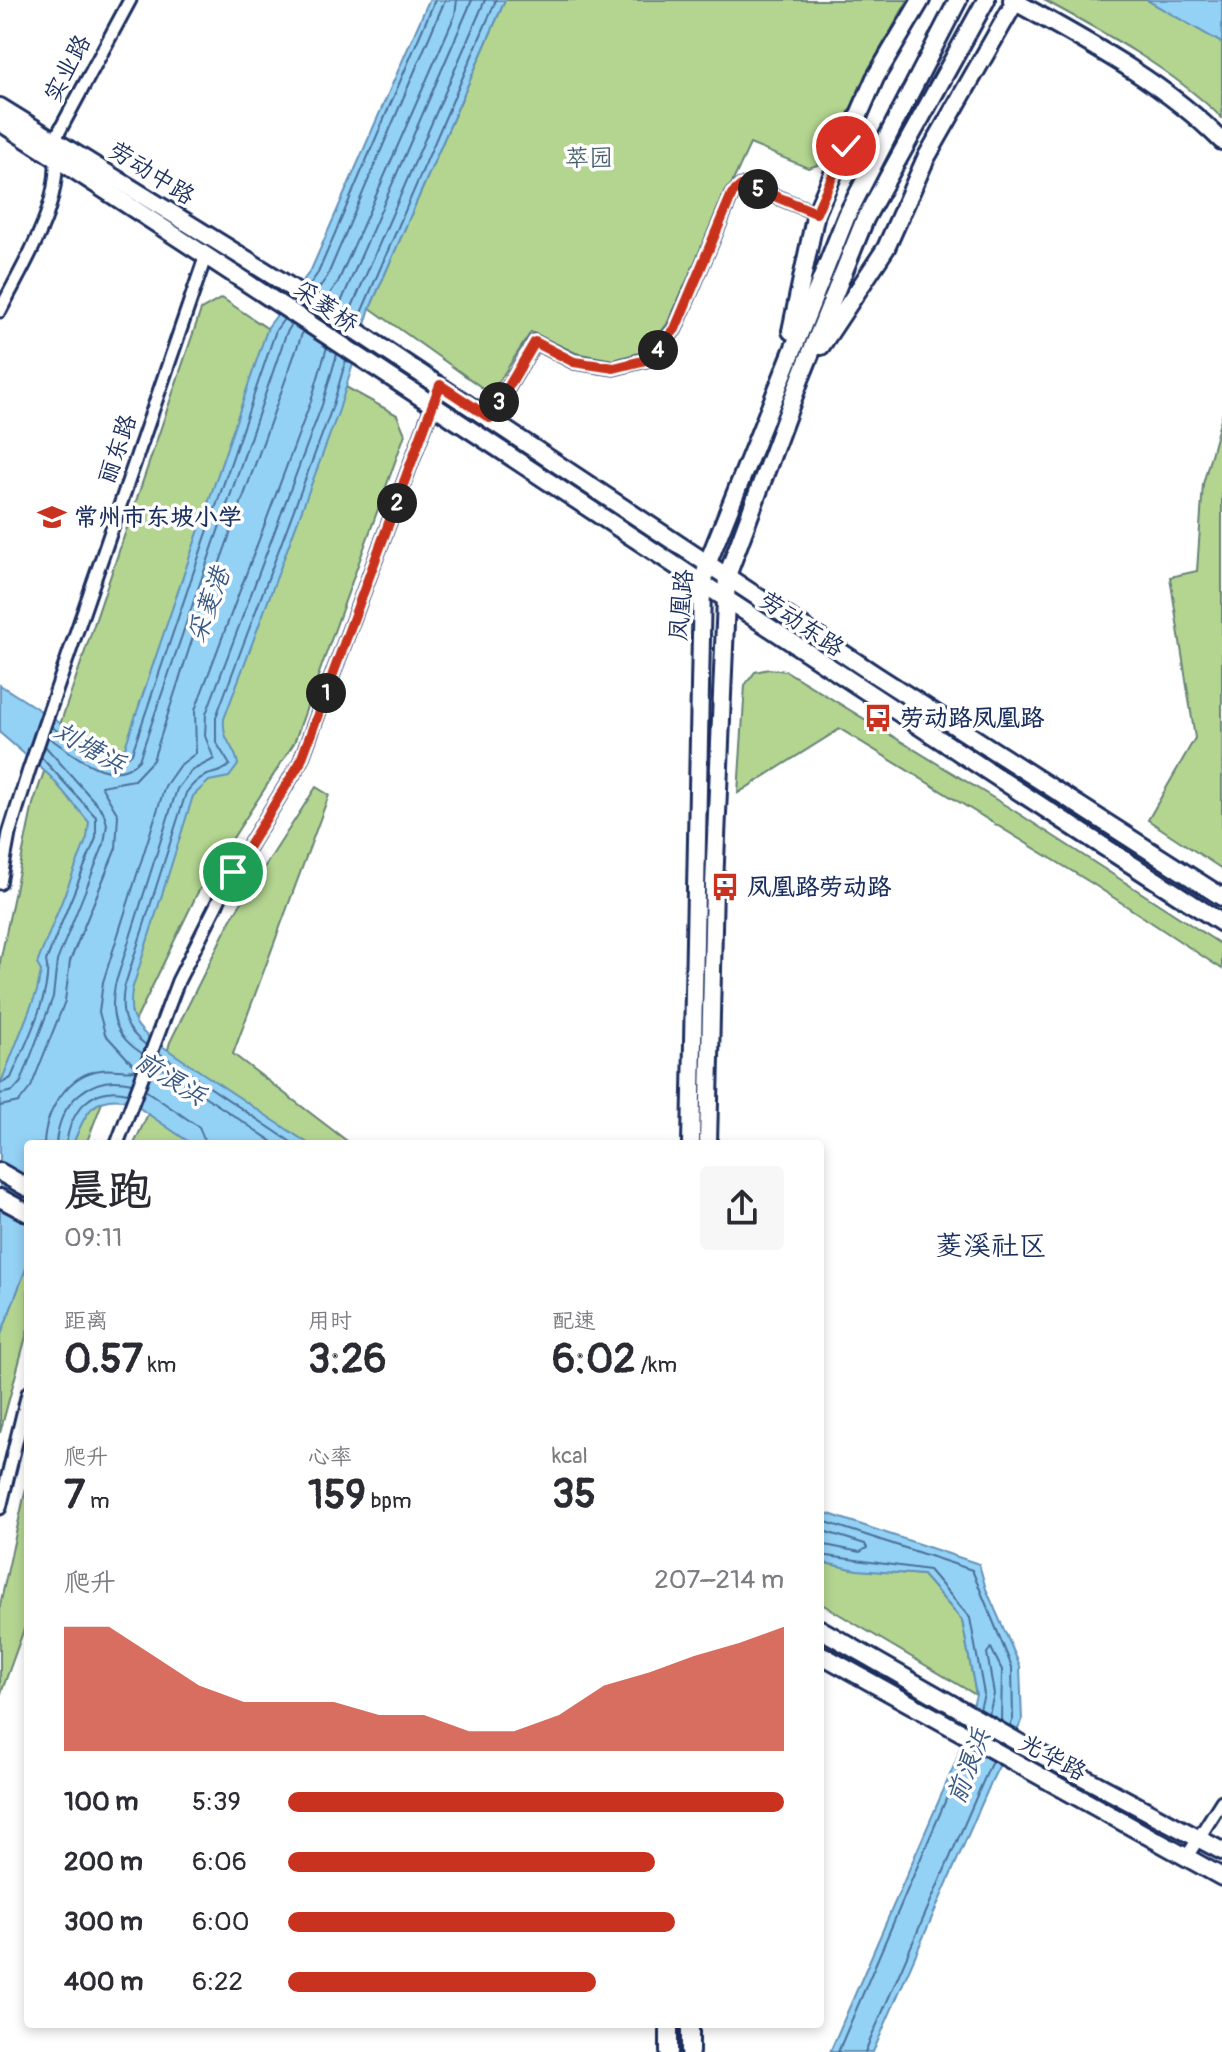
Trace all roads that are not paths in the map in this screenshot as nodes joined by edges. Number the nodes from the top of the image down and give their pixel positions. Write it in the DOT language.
graph roads {
  1 [pos="130,0"];
  2 [pos="921,0"];
  3 [pos="958,0"];
  4 [pos="986,0"];
  5 [pos="1014,1"];
  6 [pos="0,107"];
  7 [pos="0,122"];
  8 [pos="54,141"];
  9 [pos="1222,141"];
  10 [pos="58,159"];
  11 [pos="816,213"];
  12 [pos="206,255"];
  13 [pos="278,279"];
  14 [pos="265,293"];
  15 [pos="0,311"];
  16 [pos="372,340"];
  17 [pos="360,358"];
  18 [pos="783,371"];
  19 [pos="801,377"];
  20 [pos="440,385"];
  21 [pos="433,407"];
  22 [pos="490,418"];
  23 [pos="708,562"];
  24 [pos="727,576"];
  25 [pos="702,586"];
  26 [pos="725,601"];
  27 [pos="0,883"];
  28 [pos="1222,897"];
  29 [pos="1222,923"];
  30 [pos="118,1140"];
  31 [pos="691,1140"];
  32 [pos="708,1140"];
  33 [pos="0,1172"];
  34 [pos="24,1186"];
  35 [pos="0,1198"];
  36 [pos="24,1211"];
  37 [pos="24,1409"];
  38 [pos="0,1508"];
  39 [pos="824,1631"];
  40 [pos="824,1656"];
  41 [pos="1222,1801"];
  42 [pos="1197,1838"];
  43 [pos="1222,1851"];
  44 [pos="1186,1858"];
  45 [pos="1222,1877"];
  46 [pos="669,2028"];
  47 [pos="690,2028"];
  48 [pos="669,2052"];
  49 [pos="690,2052"];
  1 -- 8 [label="street, 实业路"];
  2 -- 11 [label="main road"];
  3 -- 18 [label="main road, 凤凰路"];
  4 -- 19 [label="main road, 凤凰路"];
  5 -- 9 [label="main road"];
  5 -- 19 [label="main road"];
  6 -- 8 [label="main road, 劳动中路"];
  7 -- 10 [label="main road, 劳动中路"];
  8 -- 10 [label="street, 实业路"];
  8 -- 13 [label="main road, 劳动中路"];
  10 -- 12 [label="main road, 劳动中路"];
  10 -- 15 [label="street"];
  11 -- 18 [label="main road"];
  11 -- 22 [label="street"];
  12 -- 14 [label="main road, 劳动中路"];
  12 -- 27 [label="street, 丽东路"];
  13 -- 16 [label="main road, 采菱桥"];
  14 -- 17 [label="main road, 采菱桥"];
  16 -- 20 [label="main road, 劳动东路"];
  17 -- 21 [label="main road, 劳动东路"];
  18 -- 23 [label="main road, 凤凰路"];
  19 -- 24 [label="main road, 凤凰路"];
  20 -- 21 [label="street"];
  20 -- 22 [label="main road, 劳动东路"];
  21 -- 25 [label="main road, 劳动东路"];
  21 -- 30 [label="street"];
  22 -- 23 [label="main road, 劳动东路"];
  23 -- 24 [label="main road, 劳动东路"];
  23 -- 25 [label="main road, 凤凰路"];
  24 -- 26 [label="main road, 凤凰路"];
  24 -- 28 [label="main road, 劳动东路"];
  25 -- 26 [label="main road, 劳动东路"];
  25 -- 31 [label="main road, 凤凰路"];
  26 -- 29 [label="main road, 劳动东路"];
  26 -- 32 [label="main road, 凤凰路"];
  33 -- 34 [label="main road"];
  35 -- 36 [label="main road"];
  37 -- 38 [label="street"];
  39 -- 42 [label="main road, 光华路"];
  40 -- 44 [label="main road, 光华路"];
  41 -- 42 [label="street"];
  42 -- 43 [label="main road, 光华路"];
  42 -- 44 [label="street"];
  44 -- 45 [label="main road, 光华路"];
  46 -- 48 [label="main road"];
  47 -- 49 [label="main road"];
}
